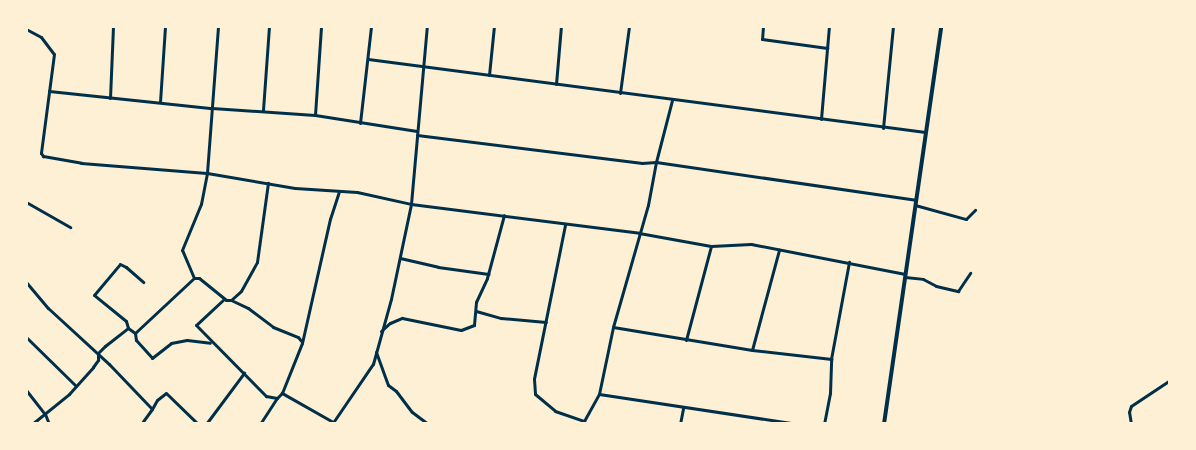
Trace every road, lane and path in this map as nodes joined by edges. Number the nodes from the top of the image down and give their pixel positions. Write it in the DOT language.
graph roads {
  1 [pos="113,26"];
  2 [pos="165,26"];
  3 [pos="218,26"];
  4 [pos="269,26"];
  5 [pos="321,26"];
  6 [pos="371,26"];
  7 [pos="427,26"];
  8 [pos="494,26"];
  9 [pos="561,26"];
  10 [pos="629,26"];
  11 [pos="762,26"];
  12 [pos="829,26"];
  13 [pos="894,26"];
  14 [pos="941,26"];
  15 [pos="26,29"];
  16 [pos="827,48"];
  17 [pos="368,59"];
  18 [pos="424,66"];
  19 [pos="488,75"];
  20 [pos="556,84"];
  21 [pos="49,91"];
  22 [pos="620,93"];
  23 [pos="110,98"];
  24 [pos="672,100"];
  25 [pos="160,102"];
  26 [pos="212,108"];
  27 [pos="263,110"];
  28 [pos="315,115"];
  29 [pos="821,119"];
  30 [pos="360,123"];
  31 [pos="883,128"];
  32 [pos="925,132"];
  33 [pos="417,133"];
  34 [pos="656,162"];
  35 [pos="207,173"];
  36 [pos="268,183"];
  37 [pos="339,191"];
  38 [pos="915,200"];
  39 [pos="26,202"];
  40 [pos="411,204"];
  41 [pos="915,205"];
  42 [pos="976,210"];
  43 [pos="504,215"];
  44 [pos="565,225"];
  45 [pos="70,227"];
  46 [pos="639,233"];
  47 [pos="711,246"];
  48 [pos="779,250"];
  49 [pos="400,258"];
  50 [pos="849,262"];
  51 [pos="970,273"];
  52 [pos="488,274"];
  53 [pos="905,275"];
  54 [pos="194,278"];
  55 [pos="26,282"];
  56 [pos="143,282"];
  57 [pos="224,299"];
  58 [pos="232,300"];
  59 [pos="476,311"];
  60 [pos="546,322"];
  61 [pos="613,327"];
  62 [pos="128,328"];
  63 [pos="380,332"];
  64 [pos="135,333"];
  65 [pos="26,338"];
  66 [pos="686,340"];
  67 [pos="211,343"];
  68 [pos="302,343"];
  69 [pos="752,350"];
  70 [pos="376,351"];
  71 [pos="98,353"];
  72 [pos="831,359"];
  73 [pos="244,373"];
  74 [pos="1170,380"];
  75 [pos="76,386"];
  76 [pos="26,390"];
  77 [pos="282,393"];
  78 [pos="599,394"];
  79 [pos="277,398"];
  80 [pos="683,408"];
  81 [pos="152,409"];
  82 [pos="45,414"];
  83 [pos="753,417"];
  84 [pos="332,423"];
  85 [pos="32,424"];
  86 [pos="49,424"];
  87 [pos="141,424"];
  88 [pos="198,424"];
  89 [pos="206,424"];
  90 [pos="260,424"];
  91 [pos="428,424"];
  92 [pos="680,424"];
  93 [pos="751,424"];
  94 [pos="798,424"];
  95 [pos="824,424"];
  96 [pos="884,424"];
  97 [pos="1131,424"];
  1 -- 23 [label="street"];
  2 -- 25 [label="street"];
  3 -- 26 [label="street"];
  4 -- 27 [label="street"];
  5 -- 28 [label="street"];
  6 -- 17 [label="street"];
  7 -- 18 [label="street"];
  8 -- 19 [label="street"];
  9 -- 20 [label="street"];
  10 -- 22 [label="street"];
  11 -- 16 [label="street"];
  12 -- 16 [label="street"];
  13 -- 31 [label="street"];
  14 -- 32 [label="street"];
  15 -- 21 [label="street"];
  16 -- 29 [label="street"];
  17 -- 18 [label="street"];
  17 -- 30 [label="street"];
  18 -- 19 [label="street"];
  18 -- 33 [label="street"];
  19 -- 20 [label="street"];
  20 -- 22 [label="street"];
  21 -- 23 [label="street"];
  21 -- 35 [label="street"];
  22 -- 24 [label="street"];
  23 -- 25 [label="street"];
  24 -- 29 [label="street"];
  24 -- 34 [label="street"];
  25 -- 26 [label="street"];
  26 -- 27 [label="street"];
  26 -- 35 [label="street"];
  27 -- 28 [label="street"];
  28 -- 30 [label="street"];
  29 -- 31 [label="street"];
  30 -- 33 [label="street"];
  31 -- 32 [label="street"];
  32 -- 38 [label="street"];
  33 -- 34 [label="street"];
  33 -- 40 [label="street"];
  34 -- 38 [label="street"];
  34 -- 46 [label="street"];
  35 -- 36 [label="street"];
  35 -- 54 [label="street"];
  36 -- 37 [label="street"];
  36 -- 58 [label="street"];
  37 -- 40 [label="street"];
  37 -- 68 [label="street"];
  38 -- 41 [label="street"];
  39 -- 45 [label="street"];
  40 -- 43 [label="street"];
  40 -- 49 [label="street"];
  41 -- 42 [label="street"];
  41 -- 53 [label="street"];
  43 -- 44 [label="street"];
  43 -- 52 [label="street"];
  44 -- 46 [label="street"];
  44 -- 60 [label="street"];
  46 -- 47 [label="street"];
  46 -- 61 [label="street"];
  47 -- 48 [label="street"];
  47 -- 66 [label="street"];
  48 -- 50 [label="street"];
  48 -- 69 [label="street"];
  49 -- 52 [label="street"];
  49 -- 63 [label="street"];
  50 -- 53 [label="street"];
  50 -- 72 [label="street"];
  51 -- 53 [label="street"];
  52 -- 59 [label="street"];
  53 -- 96 [label="street"];
  54 -- 57 [label="street"];
  54 -- 64 [label="street"];
  55 -- 71 [label="street"];
  56 -- 62 [label="street"];
  57 -- 58 [label="street"];
  57 -- 67 [label="street"];
  58 -- 68 [label="street"];
  59 -- 60 [label="street"];
  59 -- 63 [label="street"];
  60 -- 78 [label="street"];
  61 -- 66 [label="street"];
  61 -- 78 [label="street"];
  62 -- 64 [label="street"];
  62 -- 71 [label="street"];
  63 -- 70 [label="street"];
  64 -- 67 [label="street"];
  65 -- 75 [label="street"];
  66 -- 69 [label="street"];
  67 -- 73 [label="street"];
  68 -- 77 [label="street"];
  69 -- 72 [label="street"];
  70 -- 84 [label="street"];
  70 -- 91 [label="street"];
  71 -- 75 [label="street"];
  71 -- 81 [label="street"];
  72 -- 95 [label="street"];
  73 -- 79 [label="street"];
  73 -- 89 [label="street"];
  74 -- 97 [label="street"];
  75 -- 82 [label="street"];
  76 -- 82 [label="street"];
  77 -- 79 [label="street"];
  77 -- 84 [label="street"];
  78 -- 80 [label="street"];
  79 -- 90 [label="street"];
  80 -- 83 [label="street"];
  80 -- 92 [label="street"];
  81 -- 87 [label="street"];
  81 -- 88 [label="street"];
  82 -- 85 [label="street"];
  82 -- 86 [label="street"];
  83 -- 93 [label="street"];
  83 -- 94 [label="street"];
}
